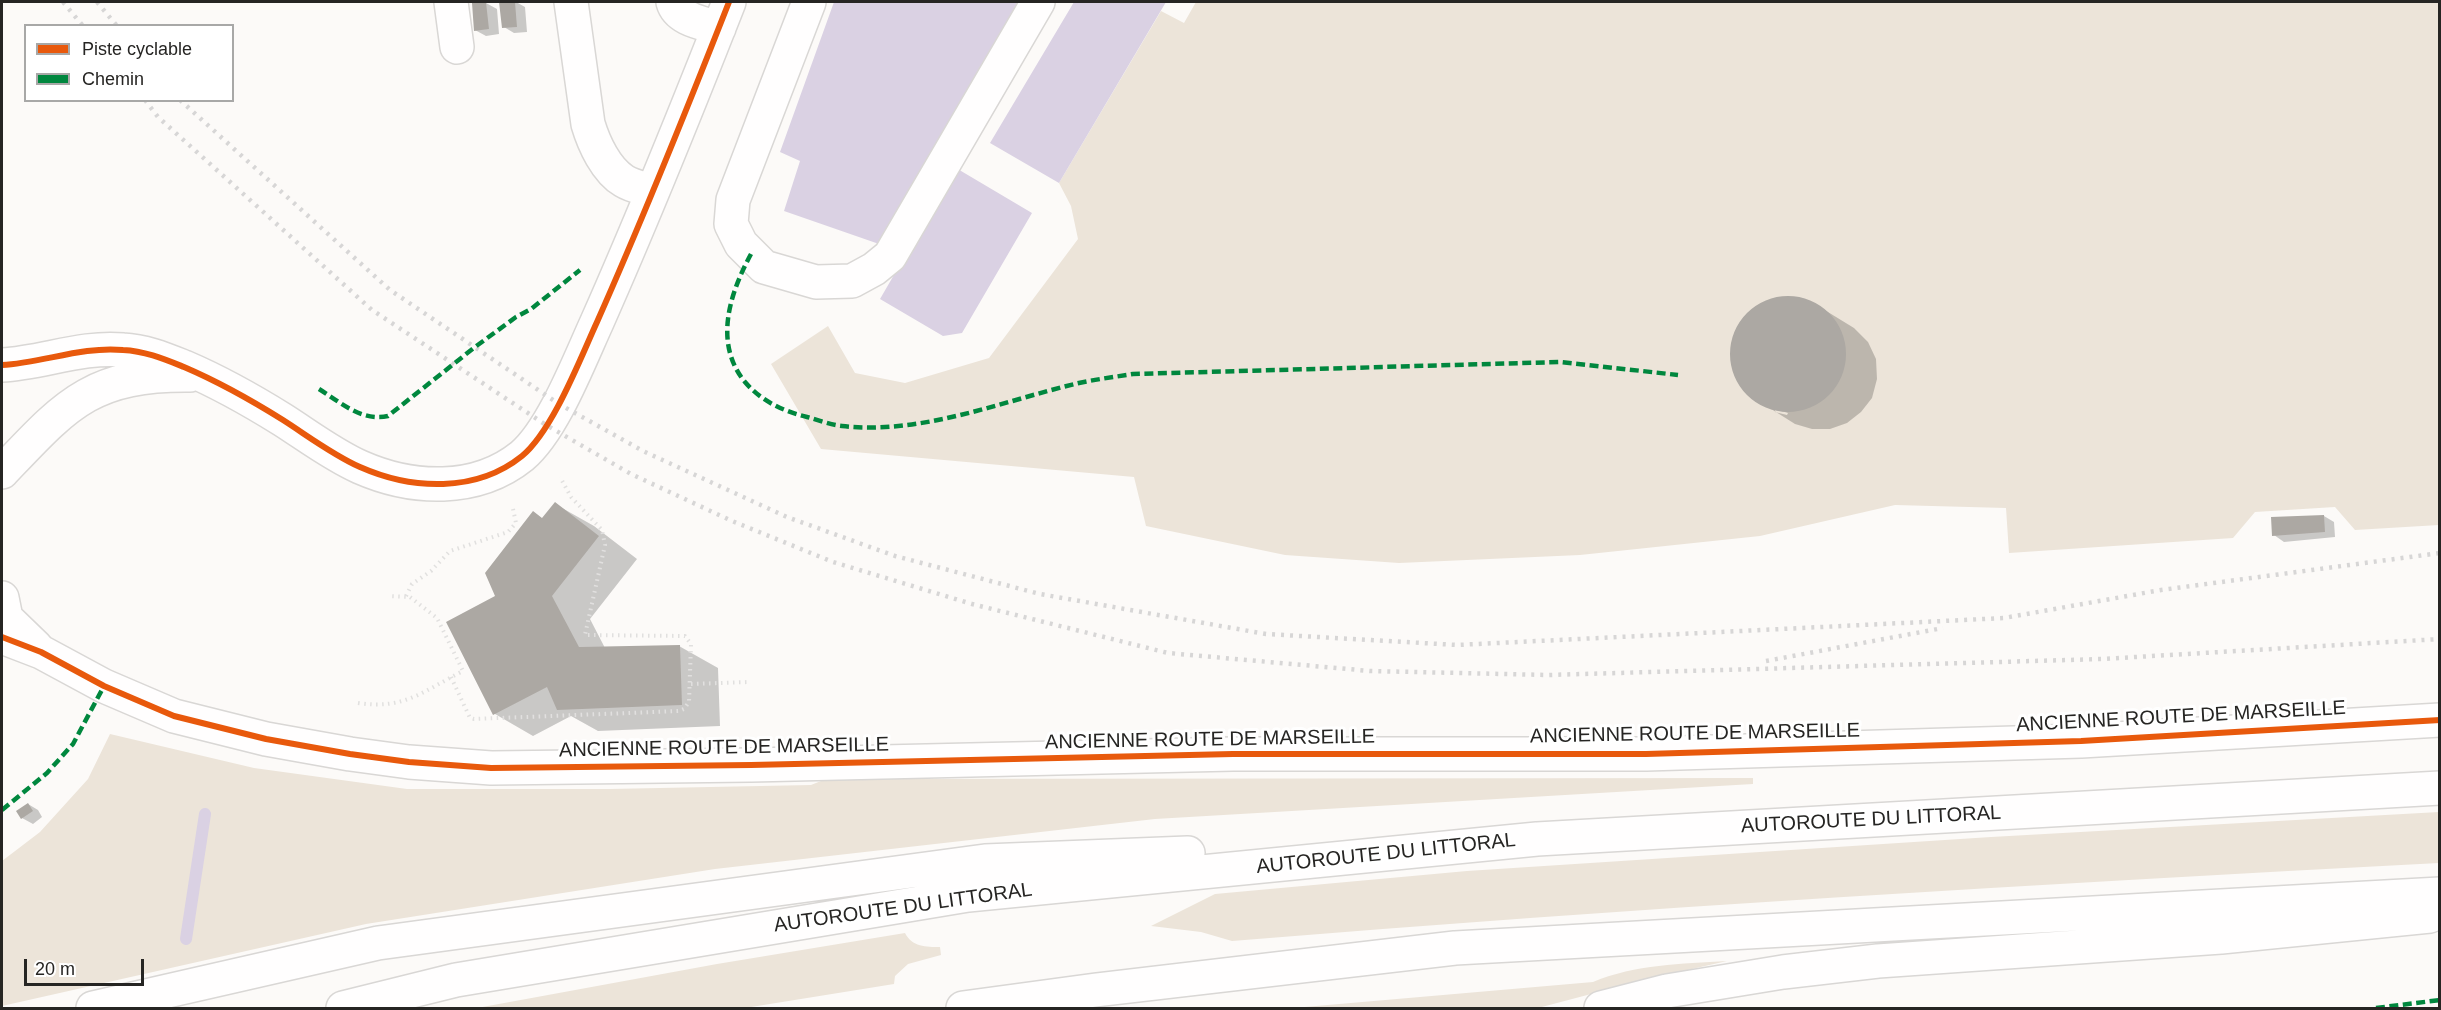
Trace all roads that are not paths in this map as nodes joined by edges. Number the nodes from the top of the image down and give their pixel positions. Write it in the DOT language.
graph roads {
  1 [pos="452,2"];
  2 [pos="571,2"];
  3 [pos="673,2"];
  4 [pos="809,2"];
  5 [pos="1038,2"];
  6 [pos="724,15"];
  7 [pos="457,47"];
  8 [pos="652,191"];
  9 [pos="2,365"];
  10 [pos="204,376"];
  11 [pos="2,472"];
  12 [pos="2,598"];
  13 [pos="2,638"];
  14 [pos="42,652"];
  15 [pos="2439,720"];
  16 [pos="2439,788"];
  17 [pos="1537,839"];
  18 [pos="2439,894"];
  19 [pos="2439,915"];
  20 [pos="93,1008"];
  21 [pos="343,1008"];
  22 [pos="963,1008"];
  23 [pos="1601,1008"];
  1 -- 7 [label="main road"];
  2 -- 8 [label="main road"];
  3 -- 6 [label="main road"];
  4 -- 5 [label="main road"];
  6 -- 8 [label="main road"];
  8 -- 10 [label="main road"];
  9 -- 10 [label="main road"];
  10 -- 11 [label="main road"];
  12 -- 14 [label="main road, ANCIENNE ROUTE DE MARSEILLE"];
  13 -- 14 [label="main road, ANCIENNE ROUTE DE MARSEILLE"];
  14 -- 15 [label="main road, ANCIENNE ROUTE DE MARSEILLE"];
  16 -- 17 [label="main road, AUTOROUTE DU LITTORAL"];
  17 -- 20 [label="main road"];
  17 -- 21 [label="main road, AUTOROUTE DU LITTORAL"];
  18 -- 22 [label="main road"];
  19 -- 23 [label="main road"];
}
